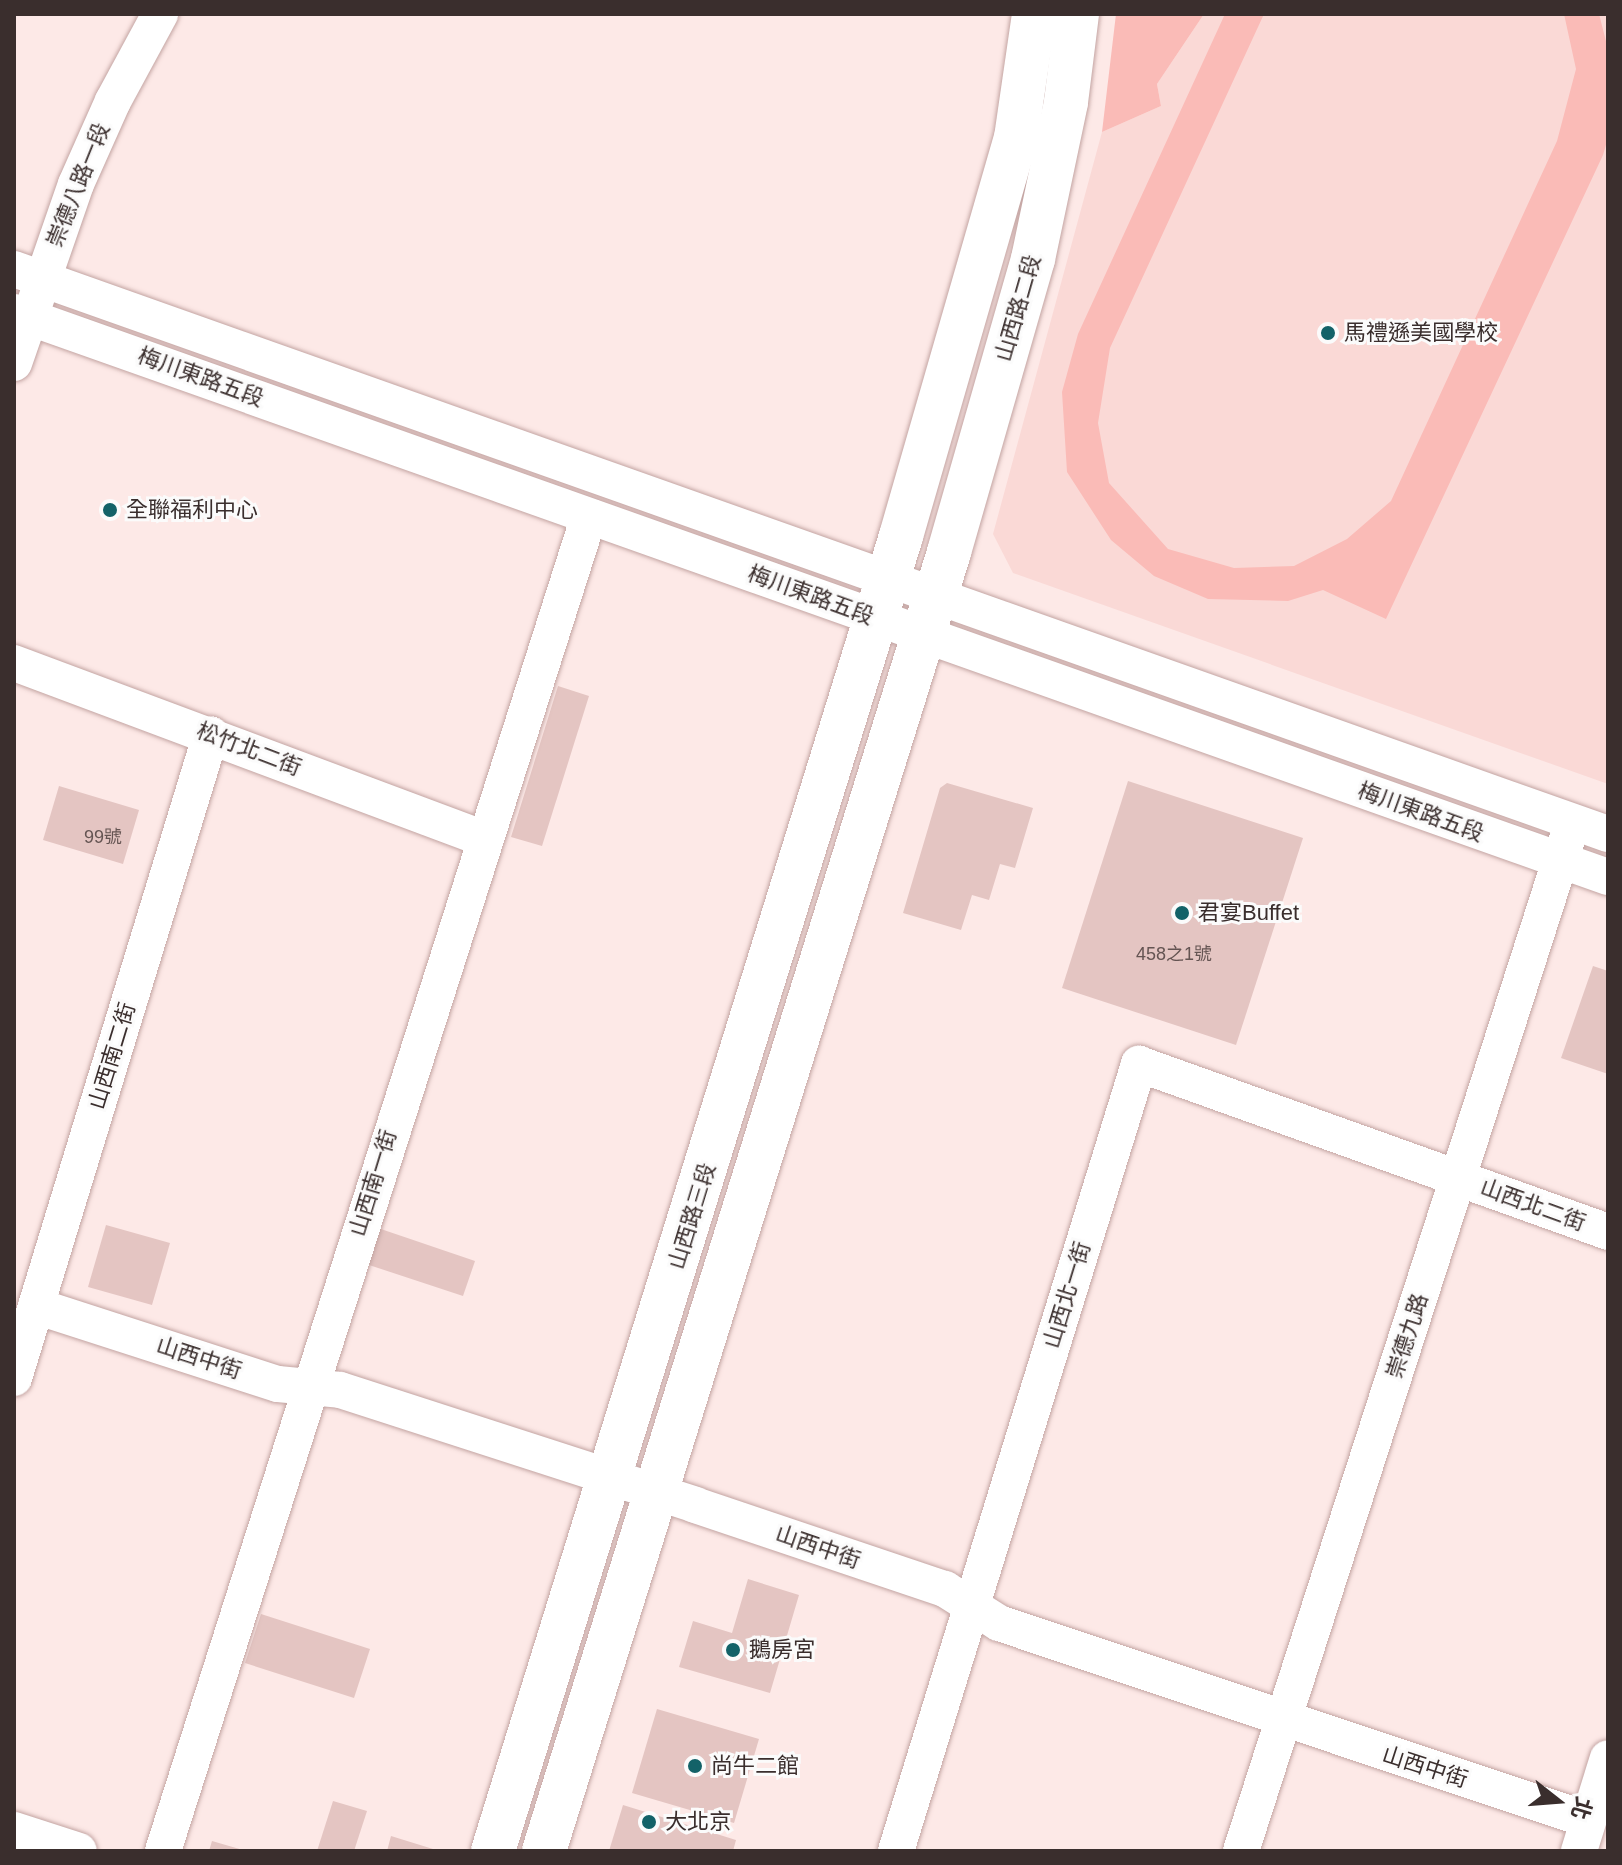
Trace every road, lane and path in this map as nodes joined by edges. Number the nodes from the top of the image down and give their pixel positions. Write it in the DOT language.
graph roads {
  1 [pos="160,14"];
  2 [pos="1034,14"];
  3 [pos="1077,14"];
  4 [pos="28,274"];
  5 [pos="22,314"];
  6 [pos="14,363"];
  7 [pos="589,516"];
  8 [pos="882,599"];
  9 [pos="929,616"];
  10 [pos="14,663"];
  11 [pos="211,734"];
  12 [pos="1573,822"];
  13 [pos="1608,834"];
  14 [pos="482,838"];
  15 [pos="1559,861"];
  16 [pos="1608,877"];
  17 [pos="1458,1178"];
  18 [pos="1608,1232"];
  19 [pos="36,1306"];
  20 [pos="14,1378"];
  21 [pos="310,1386"];
  22 [pos="609,1479"];
  23 [pos="655,1494"];
  24 [pos="972,1603"];
  25 [pos="1282,1720"];
  26 [pos="1608,1758"];
  27 [pos="14,1830"];
  28 [pos="1584,1836"];
  29 [pos="79,1851"];
  30 [pos="163,1851"];
  31 [pos="493,1851"];
  32 [pos="544,1851"];
  33 [pos="896,1851"];
  34 [pos="1241,1851"];
  1 -- 4 [label="street, 崇德八路一段"];
  2 -- 8 [label="street"];
  3 -- 9 [label="street, 山西路二段"];
  4 -- 5 [label="street, 崇德八路一段"];
  4 -- 8 [label="street, 梅川東路五段"];
  5 -- 6 [label="street, 崇德八路一段"];
  5 -- 7 [label="street, 梅川東路五段"];
  7 -- 8 [label="street, 梅川東路五段"];
  7 -- 14 [label="street, 山西南一街"];
  8 -- 9 [label="street, 梅川東路五段"];
  8 -- 22 [label="street, 山西路三段"];
  9 -- 12 [label="street, 梅川東路五段"];
  9 -- 15 [label="street, 梅川東路五段"];
  9 -- 23 [label="street"];
  10 -- 11 [label="street, 松竹北二街"];
  11 -- 14 [label="street, 松竹北二街"];
  11 -- 19 [label="street, 山西南二街"];
  12 -- 13 [label="street, 梅川東路五段"];
  12 -- 15 [label="street, 崇德九路"];
  14 -- 21 [label="street, 山西南一街"];
  15 -- 16 [label="street, 梅川東路五段"];
  15 -- 17 [label="street, 崇德九路"];
  17 -- 18 [label="street, 山西北二街"];
  17 -- 24 [label="street, 山西北一街"];
  17 -- 25 [label="street, 崇德九路"];
  19 -- 20 [label="street, 山西南二街"];
  19 -- 21 [label="street, 山西中街"];
  21 -- 22 [label="street, 山西中街"];
  21 -- 30 [label="street, 山西南一街"];
  22 -- 23 [label="street, 山西中街"];
  22 -- 31 [label="street, 山西路三段"];
  23 -- 24 [label="street, 山西中街"];
  23 -- 32 [label="street"];
  24 -- 25 [label="street, 山西中街"];
  24 -- 33 [label="street, 山西北一街"];
  25 -- 28 [label="street, 山西中街"];
  25 -- 34 [label="street, 崇德九路"];
  26 -- 28 [label="street"];
  27 -- 29 [label="street"];
}
